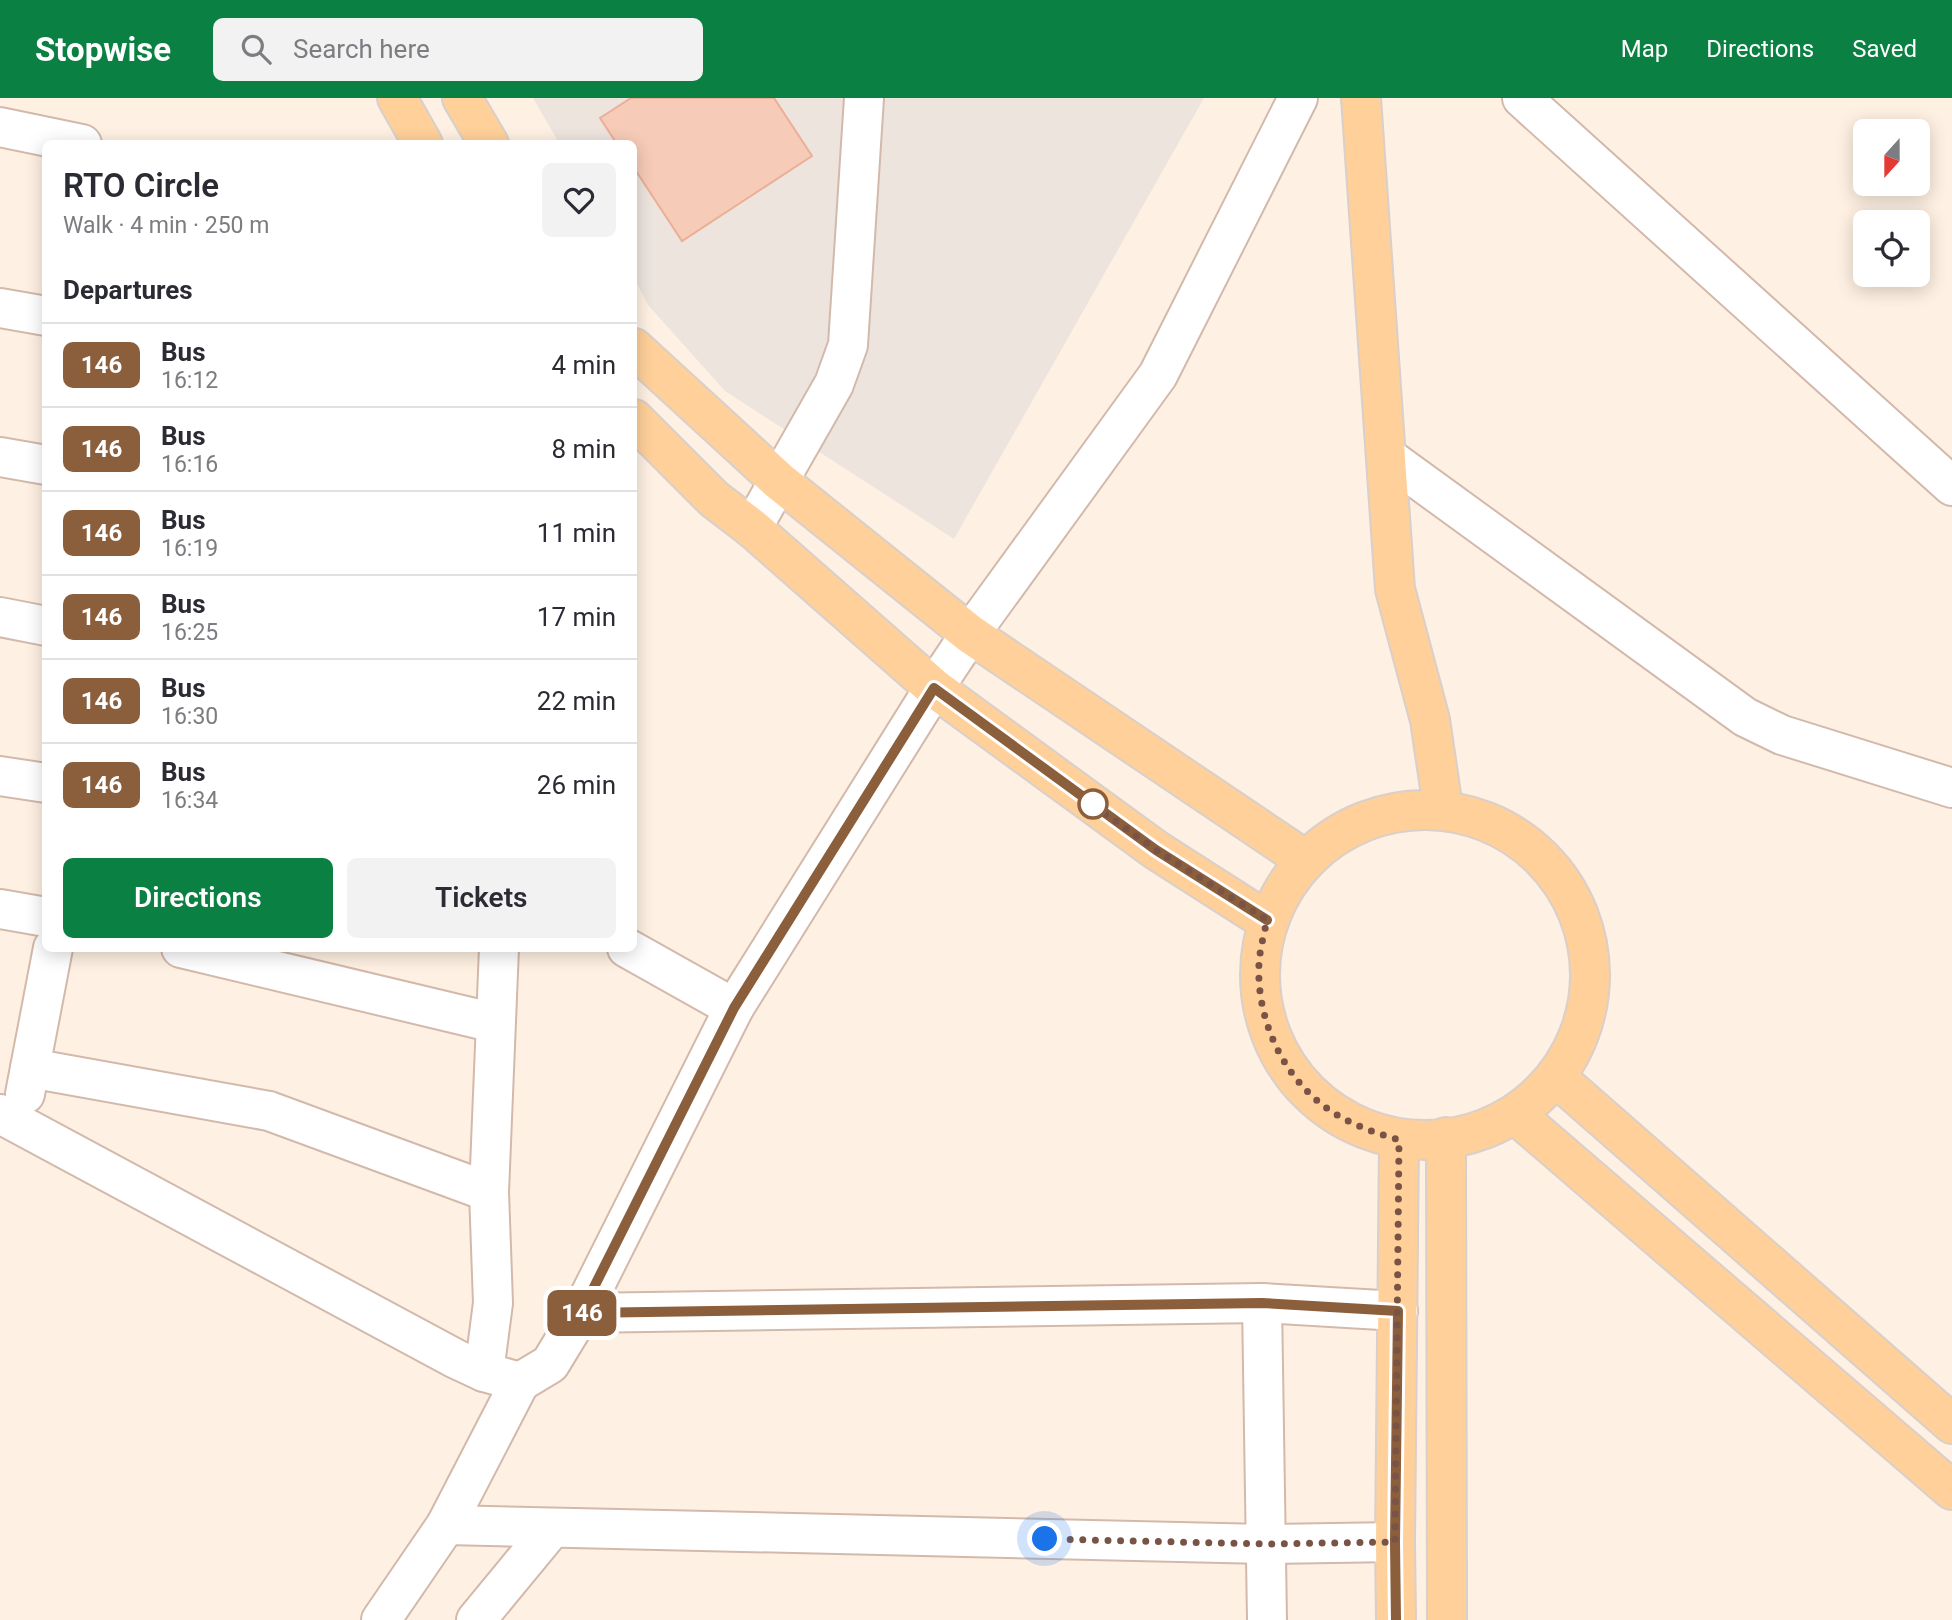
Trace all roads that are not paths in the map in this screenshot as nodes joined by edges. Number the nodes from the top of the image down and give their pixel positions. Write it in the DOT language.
graph roads {
  1 [pos="397,98"];
  2 [pos="462,98"];
  3 [pos="864,98"];
  4 [pos="1298,98"];
  5 [pos="1361,98"];
  6 [pos="1522,98"];
  7 [pos="0,127"];
  8 [pos="63,140"];
  9 [pos="421,140"];
  10 [pos="487,140"];
  11 [pos="0,308"];
  12 [pos="42,315"];
  13 [pos="637,351"];
  14 [pos="637,422"];
  15 [pos="1386,456"];
  16 [pos="0,457"];
  17 [pos="42,464"];
  18 [pos="779,481"];
  19 [pos="1952,486"];
  20 [pos="752,528"];
  21 [pos="0,617"];
  22 [pos="42,625"];
  23 [pos="970,634"];
  24 [pos="934,688"];
  25 [pos="0,776"];
  26 [pos="42,782"];
  27 [pos="1952,788"];
  28 [pos="1443,808"];
  29 [pos="1304,859"];
  30 [pos="0,909"];
  31 [pos="42,916"];
  32 [pos="1267,920"];
  33 [pos="51,952"];
  34 [pos="198,952"];
  35 [pos="499,952"];
  36 [pos="634,952"];
  37 [pos="734,1008"];
  38 [pos="495,1023"];
  39 [pos="30,1068"];
  40 [pos="1557,1078"];
  41 [pos="1516,1115"];
  42 [pos="10,1119"];
  43 [pos="1446,1138"];
  44 [pos="1399,1140"];
  45 [pos="489,1192"];
  46 [pos="1262,1303"];
  47 [pos="1398,1311"];
  48 [pos="581,1313"];
  49 [pos="502,1377"];
  50 [pos="1952,1424"];
  51 [pos="1952,1490"];
  52 [pos="446,1525"];
  53 [pos="552,1528"];
  54 [pos="1395,1542"];
  55 [pos="1265,1544"];
  56 [pos="381,1620"];
  57 [pos="476,1620"];
  58 [pos="1268,1620"];
  59 [pos="1396,1620"];
  60 [pos="1447,1620"];
  1 -- 9 [label="main road"];
  2 -- 10 [label="main road"];
  3 -- 18 [label="street"];
  4 -- 23 [label="street"];
  5 -- 15 [label="main road"];
  6 -- 19 [label="street"];
  7 -- 8 [label="street"];
  11 -- 12 [label="street"];
  13 -- 18 [label="main road"];
  14 -- 20 [label="main road"];
  15 -- 27 [label="street"];
  15 -- 28 [label="main road"];
  16 -- 17 [label="street"];
  18 -- 20 [label="street"];
  18 -- 23 [label="main road"];
  20 -- 24 [label="main road"];
  21 -- 22 [label="street"];
  23 -- 24 [label="street"];
  23 -- 29 [label="main road"];
  24 -- 32 [label="main road"];
  24 -- 37 [label="street"];
  25 -- 26 [label="street"];
  28 -- 29 [label="main road"];
  28 -- 40 [label="main road"];
  29 -- 32 [label="main road"];
  30 -- 31 [label="street"];
  32 -- 44 [label="main road"];
  33 -- 39 [label="street"];
  34 -- 38 [label="street"];
  35 -- 38 [label="street"];
  36 -- 37 [label="street"];
  37 -- 48 [label="street"];
  38 -- 45 [label="street"];
  39 -- 42 [label="street"];
  39 -- 45 [label="street"];
  40 -- 41 [label="main road"];
  40 -- 50 [label="main road"];
  41 -- 43 [label="main road"];
  41 -- 51 [label="main road"];
  42 -- 49 [label="street"];
  43 -- 44 [label="main road"];
  43 -- 60 [label="main road"];
  44 -- 47 [label="main road"];
  45 -- 49 [label="street"];
  46 -- 47 [label="street"];
  46 -- 48 [label="street"];
  46 -- 55 [label="street"];
  47 -- 54 [label="main road"];
  48 -- 49 [label="street"];
  49 -- 52 [label="street"];
  52 -- 53 [label="street"];
  52 -- 56 [label="street"];
  53 -- 55 [label="street"];
  53 -- 57 [label="street"];
  54 -- 55 [label="street"];
  54 -- 59 [label="main road"];
  55 -- 58 [label="street"];
}
